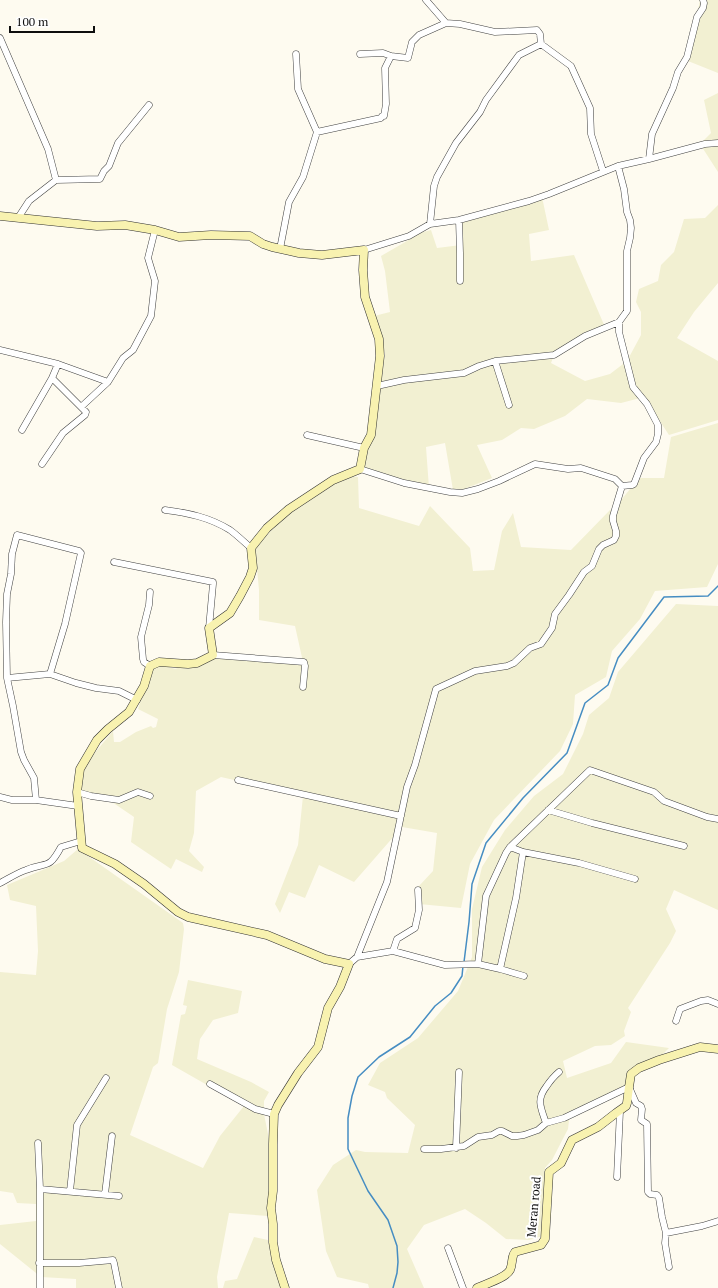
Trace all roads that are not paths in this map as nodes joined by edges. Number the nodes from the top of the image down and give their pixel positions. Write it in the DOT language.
graph roads {
  1 [pos="426,0"];
  2 [pos="703,0"];
  3 [pos="446,23"];
  4 [pos="0,38"];
  5 [pos="541,44"];
  6 [pos="296,54"];
  7 [pos="360,54"];
  8 [pos="391,56"];
  9 [pos="149,105"];
  10 [pos="317,132"];
  11 [pos="718,143"];
  12 [pos="649,159"];
  13 [pos="618,166"];
  14 [pos="603,171"];
  15 [pos="56,180"];
  16 [pos="0,216"];
  17 [pos="18,218"];
  18 [pos="459,220"];
  19 [pos="430,224"];
  20 [pos="154,230"];
  21 [pos="280,249"];
  22 [pos="364,250"];
  23 [pos="460,281"];
  24 [pos="619,322"];
  25 [pos="0,350"];
  26 [pos="496,361"];
  27 [pos="58,364"];
  28 [pos="52,378"];
  29 [pos="108,382"];
  30 [pos="377,386"];
  31 [pos="509,405"];
  32 [pos="81,407"];
  33 [pos="22,430"];
  34 [pos="307,435"];
  35 [pos="364,448"];
  36 [pos="42,464"];
  37 [pos="360,469"];
  38 [pos="622,486"];
  39 [pos="165,510"];
  40 [pos="251,548"];
  41 [pos="114,562"];
  42 [pos="150,592"];
  43 [pos="3,612"];
  44 [pos="209,628"];
  45 [pos="213,655"];
  46 [pos="150,666"];
  47 [pos="50,674"];
  48 [pos="7,678"];
  49 [pos="303,687"];
  50 [pos="137,700"];
  51 [pos="238,780"];
  52 [pos="77,792"];
  53 [pos="150,796"];
  54 [pos="0,797"];
  55 [pos="36,800"];
  56 [pos="78,806"];
  57 [pos="548,810"];
  58 [pos="401,816"];
  59 [pos="718,819"];
  60 [pos="81,841"];
  61 [pos="684,846"];
  62 [pos="510,847"];
  63 [pos="523,852"];
  64 [pos="635,879"];
  65 [pos="0,883"];
  66 [pos="418,890"];
  67 [pos="392,951"];
  68 [pos="356,957"];
  69 [pos="349,964"];
  70 [pos="478,964"];
  71 [pos="500,969"];
  72 [pos="524,976"];
  73 [pos="718,1004"];
  74 [pos="676,1021"];
  75 [pos="718,1049"];
  76 [pos="459,1072"];
  77 [pos="559,1072"];
  78 [pos="106,1078"];
  79 [pos="210,1084"];
  80 [pos="629,1087"];
  81 [pos="620,1111"];
  82 [pos="274,1114"];
  83 [pos="546,1123"];
  84 [pos="112,1136"];
  85 [pos="38,1143"];
  86 [pos="456,1148"];
  87 [pos="424,1149"];
  88 [pos="617,1177"];
  89 [pos="40,1188"];
  90 [pos="70,1191"];
  91 [pos="105,1194"];
  92 [pos="119,1196"];
  93 [pos="718,1221"];
  94 [pos="666,1233"];
  95 [pos="448,1248"];
  96 [pos="39,1263"];
  97 [pos="669,1267"];
  98 [pos="40,1288"];
  99 [pos="119,1288"];
  100 [pos="285,1288"];
  101 [pos="463,1288"];
  102 [pos="477,1288"];
  1 -- 3 [label="street"];
  2 -- 12 [label="street"];
  3 -- 5 [label="street"];
  3 -- 8 [label="street"];
  4 -- 15 [label="street"];
  5 -- 14 [label="street"];
  5 -- 19 [label="street"];
  6 -- 10 [label="street"];
  7 -- 8 [label="street"];
  8 -- 10 [label="street"];
  9 -- 15 [label="street"];
  10 -- 21 [label="street"];
  11 -- 12 [label="street"];
  12 -- 13 [label="street"];
  13 -- 14 [label="street"];
  13 -- 24 [label="street"];
  14 -- 18 [label="street"];
  15 -- 17 [label="street"];
  16 -- 17 [label="street"];
  17 -- 20 [label="street"];
  18 -- 19 [label="street"];
  18 -- 23 [label="street"];
  19 -- 22 [label="street"];
  20 -- 21 [label="street"];
  20 -- 29 [label="street"];
  21 -- 22 [label="street"];
  22 -- 30 [label="street"];
  24 -- 26 [label="street"];
  24 -- 38 [label="street"];
  25 -- 27 [label="street"];
  26 -- 30 [label="street"];
  26 -- 31 [label="street"];
  27 -- 28 [label="street"];
  27 -- 29 [label="street"];
  28 -- 32 [label="street"];
  28 -- 33 [label="street"];
  29 -- 32 [label="street"];
  30 -- 35 [label="street"];
  32 -- 36 [label="street"];
  34 -- 35 [label="street"];
  35 -- 37 [label="street"];
  37 -- 38 [label="street"];
  37 -- 40 [label="street"];
  38 -- 58 [label="street"];
  39 -- 40 [label="street"];
  40 -- 44 [label="street"];
  41 -- 44 [label="street"];
  42 -- 46 [label="street"];
  43 -- 47 [label="street"];
  43 -- 48 [label="street"];
  44 -- 45 [label="street"];
  45 -- 46 [label="street"];
  45 -- 49 [label="street"];
  46 -- 50 [label="street"];
  47 -- 48 [label="street"];
  47 -- 50 [label="street"];
  48 -- 55 [label="street"];
  50 -- 52 [label="street"];
  51 -- 58 [label="street"];
  52 -- 53 [label="street"];
  52 -- 56 [label="street"];
  54 -- 55 [label="street"];
  55 -- 56 [label="street"];
  56 -- 60 [label="street"];
  57 -- 59 [label="street"];
  57 -- 61 [label="street"];
  57 -- 62 [label="street"];
  58 -- 68 [label="street"];
  60 -- 65 [label="street"];
  60 -- 69 [label="street"];
  62 -- 63 [label="street"];
  62 -- 70 [label="street"];
  63 -- 64 [label="street"];
  63 -- 71 [label="street"];
  66 -- 67 [label="street"];
  67 -- 68 [label="street"];
  67 -- 70 [label="street"];
  68 -- 69 [label="street"];
  69 -- 82 [label="street"];
  70 -- 71 [label="street"];
  71 -- 72 [label="street"];
  73 -- 74 [label="street"];
  75 -- 80 [label="street, Meran road"];
  76 -- 86 [label="street"];
  77 -- 83 [label="street"];
  78 -- 90 [label="street"];
  79 -- 82 [label="street"];
  80 -- 81 [label="street, Meran road"];
  80 -- 83 [label="street"];
  80 -- 94 [label="street"];
  81 -- 88 [label="street"];
  81 -- 102 [label="street, Meran road"];
  82 -- 100 [label="street"];
  83 -- 86 [label="street"];
  84 -- 91 [label="street"];
  85 -- 89 [label="street"];
  86 -- 87 [label="street"];
  89 -- 90 [label="street"];
  89 -- 96 [label="street"];
  90 -- 91 [label="street"];
  91 -- 92 [label="street"];
  93 -- 94 [label="street"];
  94 -- 97 [label="street"];
  95 -- 101 [label="street"];
  96 -- 98 [label="street"];
  96 -- 99 [label="street"];
}
